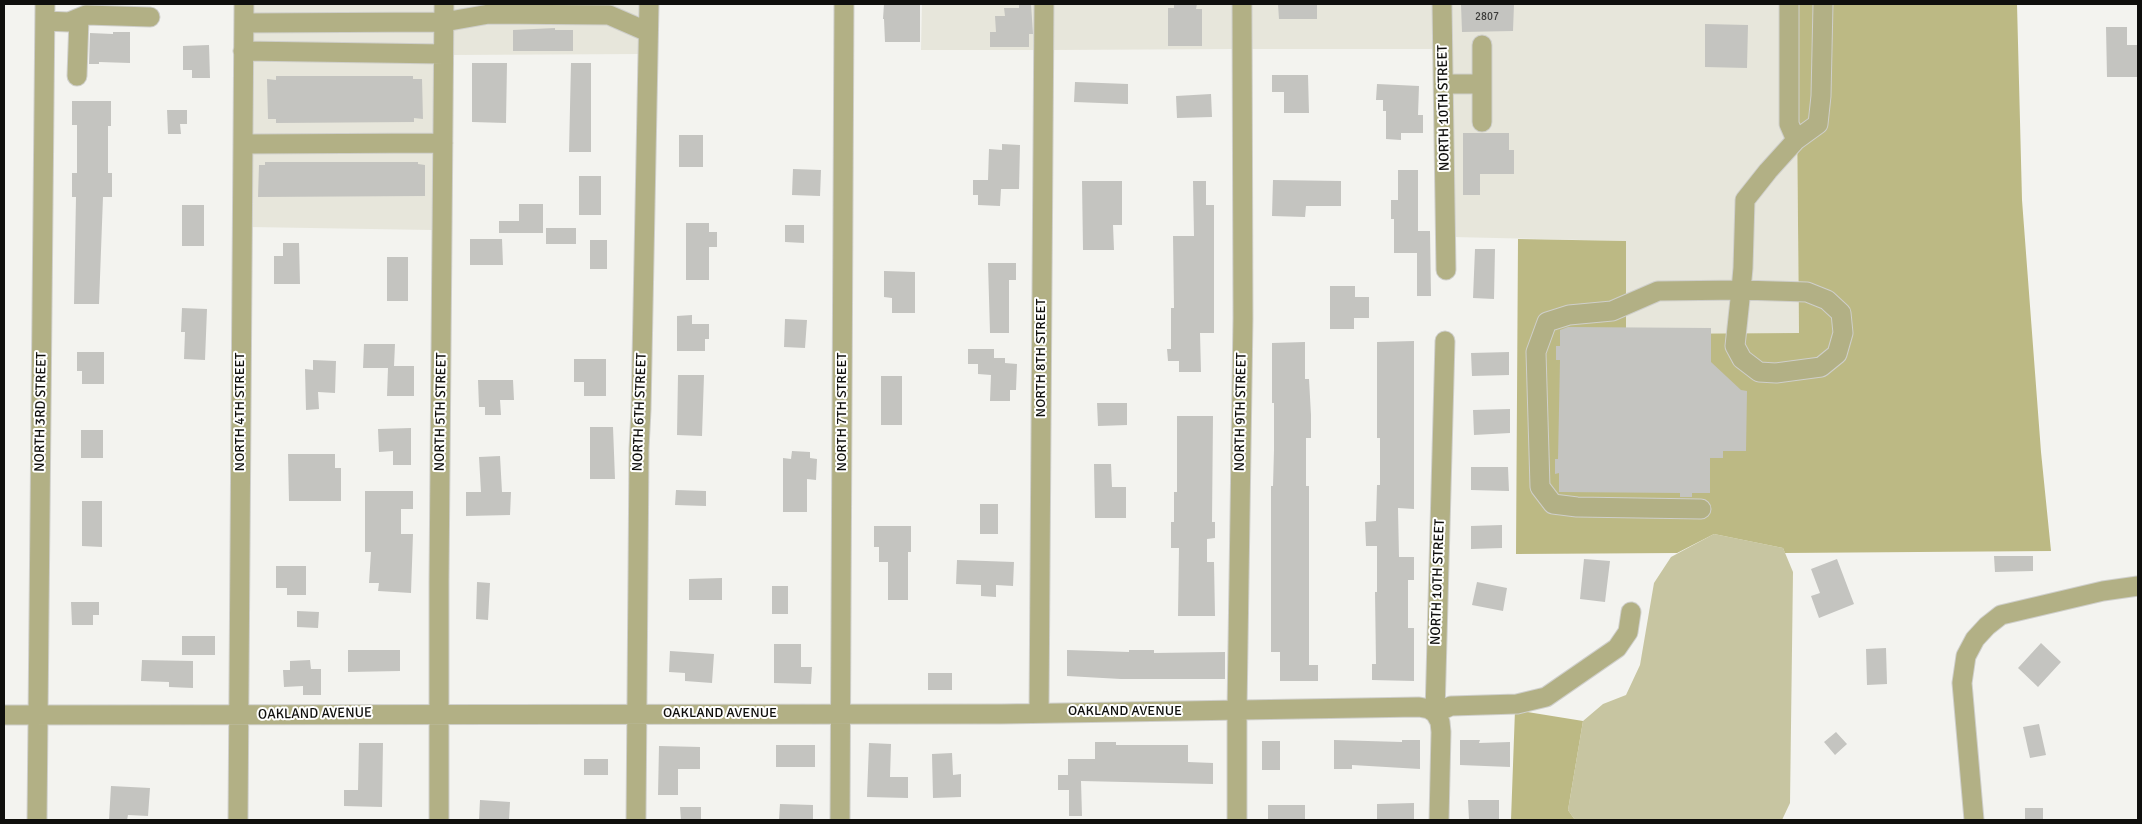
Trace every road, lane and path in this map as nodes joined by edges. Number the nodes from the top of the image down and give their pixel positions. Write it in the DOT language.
graph roads {
  1 [pos="244,4"];
  2 [pos="648,4"];
  3 [pos="844,4"];
  4 [pos="1044,4"];
  5 [pos="1242,4"];
  6 [pos="1442,4"];
  7 [pos="1789,4"];
  8 [pos="1823,4"];
  9 [pos="45,12"];
  10 [pos="444,13"];
  11 [pos="150,17"];
  12 [pos="78,18"];
  13 [pos="416,22"];
  14 [pos="244,23"];
  15 [pos="270,23"];
  16 [pos="648,32"];
  17 [pos="1482,45"];
  18 [pos="243,51"];
  19 [pos="271,52"];
  20 [pos="416,53"];
  21 [pos="443,54"];
  22 [pos="1789,60"];
  23 [pos="1822,60"];
  24 [pos="77,76"];
  25 [pos="1444,84"];
  26 [pos="1482,84"];
  27 [pos="1482,122"];
  28 [pos="1796,140"];
  29 [pos="442,142"];
  30 [pos="244,144"];
  31 [pos="1446,270"];
  32 [pos="1741,290"];
  33 [pos="1445,341"];
  34 [pos="1701,509"];
  35 [pos="2138,586"];
  36 [pos="1631,612"];
  37 [pos="1237,710"];
  38 [pos="1038,712"];
  39 [pos="636,713"];
  40 [pos="840,713"];
  41 [pos="1435,713"];
  42 [pos="238,714"];
  43 [pos="439,714"];
  44 [pos="4,715"];
  45 [pos="37,715"];
  46 [pos="37,820"];
  47 [pos="238,820"];
  48 [pos="439,820"];
  49 [pos="636,820"];
  50 [pos="840,820"];
  51 [pos="1237,820"];
  52 [pos="1439,820"];
  53 [pos="1974,820"];
  1 -- 14 [label="street, NORTH 4TH STREET"];
  2 -- 16 [label="street, NORTH 6TH STREET"];
  3 -- 40 [label="street, NORTH 7TH STREET"];
  4 -- 38 [label="street, NORTH 8TH STREET"];
  5 -- 37 [label="street, NORTH 9TH STREET"];
  6 -- 25 [label="street, NORTH 10TH STREET"];
  7 -- 22 [label="street"];
  8 -- 23 [label="street"];
  9 -- 12 [label="street"];
  9 -- 45 [label="street, NORTH 3RD STREET"];
  10 -- 13 [label="street"];
  10 -- 16 [label="street"];
  10 -- 21 [label="street, NORTH 5TH STREET"];
  11 -- 12 [label="street"];
  12 -- 24 [label="street"];
  13 -- 15 [label="street"];
  13 -- 20 [label="street"];
  14 -- 15 [label="street"];
  14 -- 18 [label="street, NORTH 4TH STREET"];
  15 -- 19 [label="street"];
  16 -- 39 [label="street, NORTH 6TH STREET"];
  17 -- 26 [label="street"];
  18 -- 19 [label="street"];
  18 -- 30 [label="street, NORTH 4TH STREET"];
  19 -- 20 [label="street"];
  20 -- 21 [label="street"];
  21 -- 29 [label="street, NORTH 5TH STREET"];
  22 -- 23 [label="street"];
  22 -- 28 [label="street"];
  23 -- 28 [label="street"];
  25 -- 26 [label="street"];
  25 -- 31 [label="street, NORTH 10TH STREET"];
  26 -- 27 [label="street"];
  28 -- 32 [label="street"];
  29 -- 30 [label="street"];
  29 -- 43 [label="street, NORTH 5TH STREET"];
  30 -- 42 [label="street, NORTH 4TH STREET"];
  32 -- 32 [label="street"];
  32 -- 34 [label="street"];
  33 -- 41 [label="street, NORTH 10TH STREET"];
  35 -- 53 [label="street"];
  36 -- 41 [label="street"];
  37 -- 38 [label="street, OAKLAND AVENUE"];
  37 -- 41 [label="street, OAKLAND AVENUE"];
  37 -- 51 [label="street, NORTH 9TH STREET"];
  38 -- 40 [label="street, OAKLAND AVENUE"];
  39 -- 40 [label="street, OAKLAND AVENUE"];
  39 -- 43 [label="street, OAKLAND AVENUE"];
  39 -- 49 [label="street, NORTH 6TH STREET"];
  40 -- 50 [label="street, NORTH 7TH STREET"];
  41 -- 52 [label="street, NORTH 10TH STREET"];
  42 -- 43 [label="street, OAKLAND AVENUE"];
  42 -- 45 [label="street, OAKLAND AVENUE"];
  42 -- 47 [label="street, NORTH 4TH STREET"];
  43 -- 48 [label="street, NORTH 5TH STREET"];
  44 -- 45 [label="street, OAKLAND AVENUE"];
  45 -- 46 [label="street, NORTH 3RD STREET"];
}
